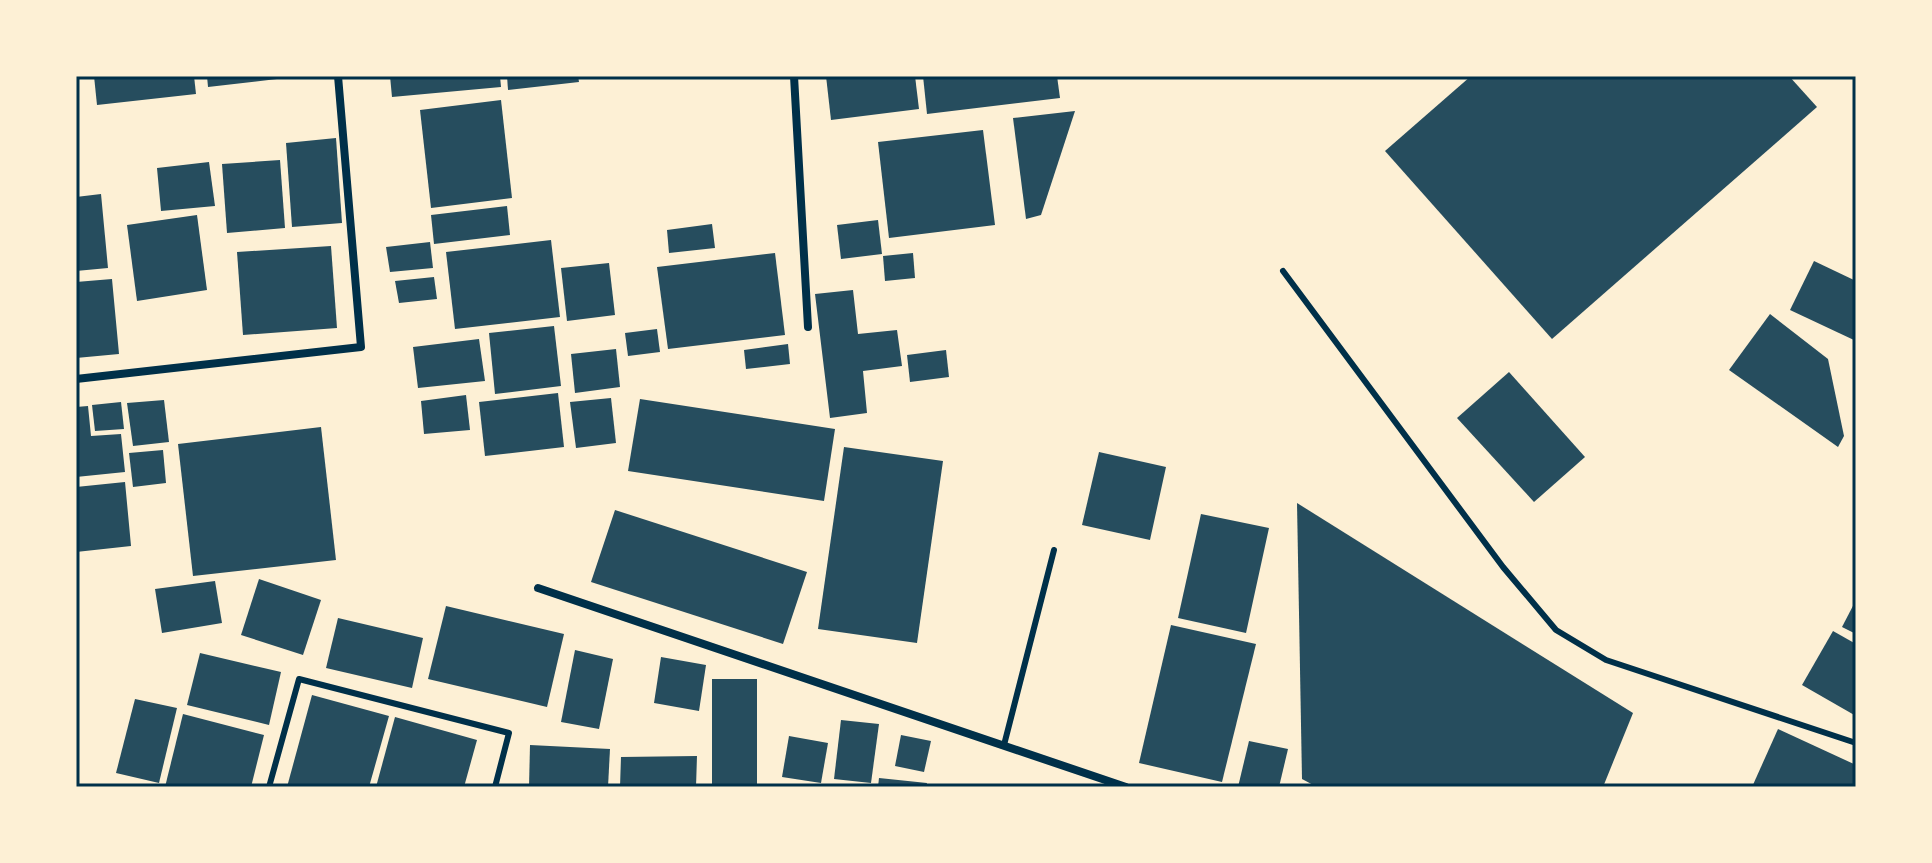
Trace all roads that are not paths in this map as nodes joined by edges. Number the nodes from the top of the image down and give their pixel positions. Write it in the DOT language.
graph roads {
  1 [pos="338,76"];
  2 [pos="794,76"];
  3 [pos="1283,271"];
  4 [pos="808,327"];
  5 [pos="76,379"];
  6 [pos="1054,550"];
  7 [pos="538,588"];
  8 [pos="1856,743"];
  9 [pos="1004,745"];
  10 [pos="269,787"];
  11 [pos="495,787"];
  12 [pos="1126,787"];
  1 -- 5 [label="street"];
  2 -- 4 [label="street"];
  3 -- 8 [label="lane"];
  6 -- 9 [label="lane"];
  7 -- 9 [label="street"];
  9 -- 12 [label="street"];
  10 -- 11 [label="lane"];
}
